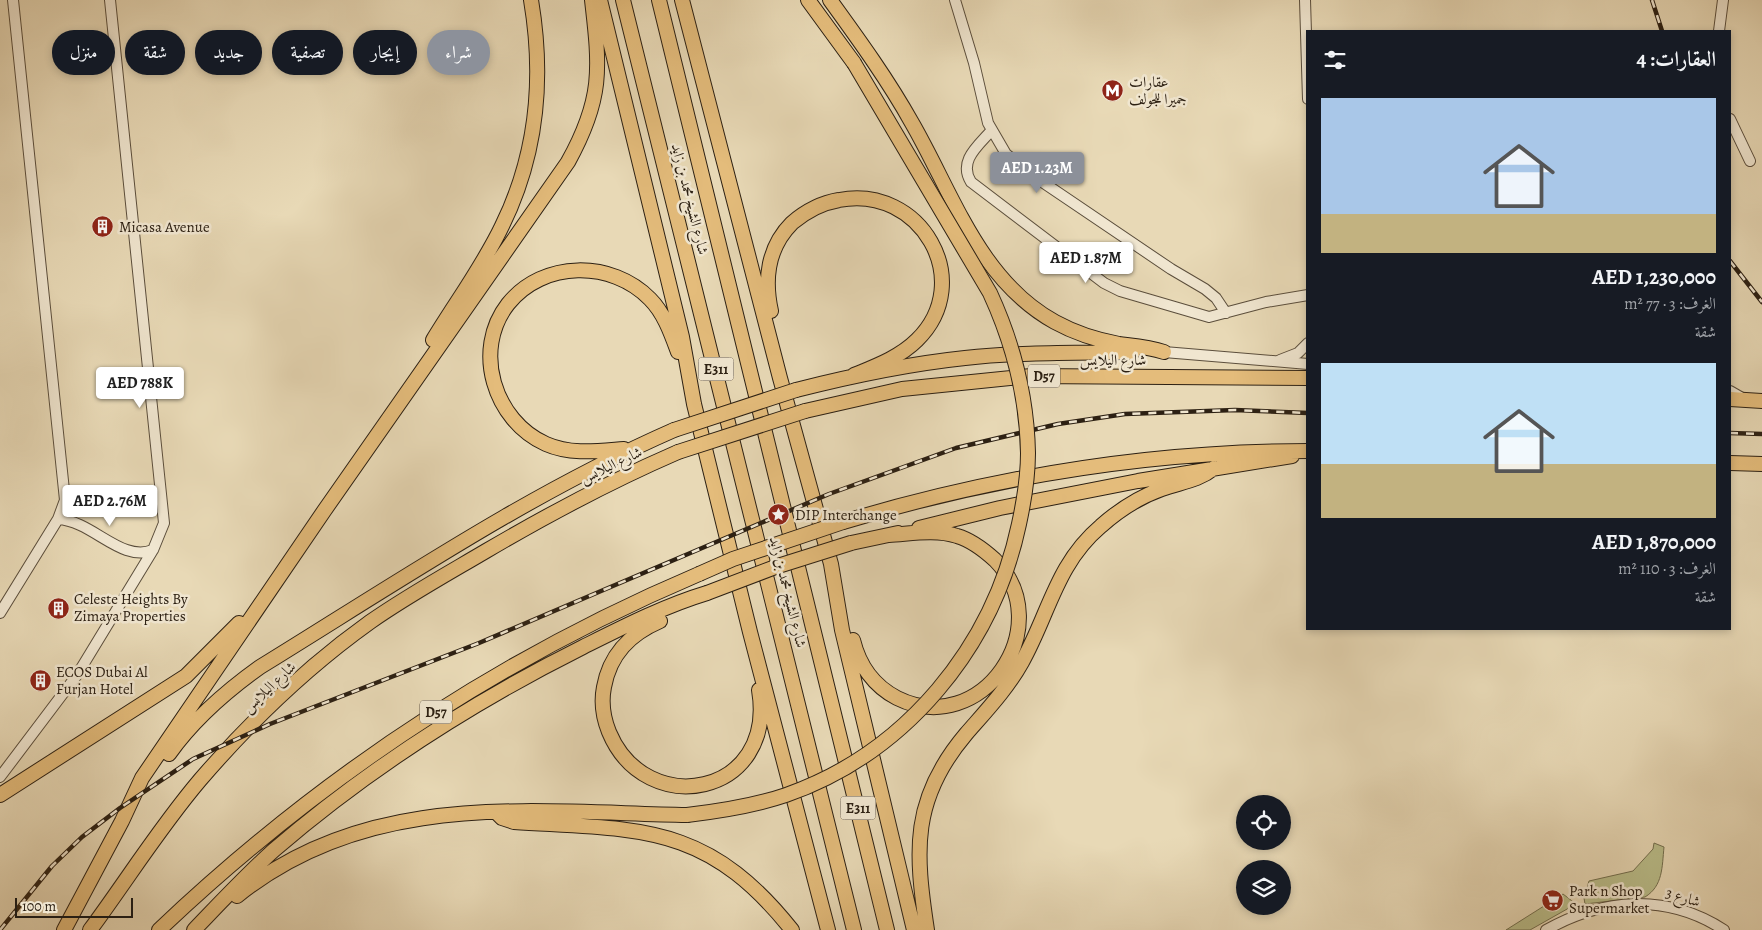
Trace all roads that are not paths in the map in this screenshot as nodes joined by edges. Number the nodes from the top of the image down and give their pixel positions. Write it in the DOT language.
graph roads {
  1 [pos="13,0"];
  2 [pos="110,0"];
  3 [pos="531,0"];
  4 [pos="592,0"];
  5 [pos="600,0"];
  6 [pos="623,0"];
  7 [pos="660,0"];
  8 [pos="682,0"];
  9 [pos="808,0"];
  10 [pos="830,0"];
  11 [pos="955,0"];
  12 [pos="1305,0"];
  13 [pos="1723,0"];
  14 [pos="1719,30"];
  15 [pos="1306,33"];
  16 [pos="1731,121"];
  17 [pos="991,131"];
  18 [pos="1750,161"];
  19 [pos="1306,295"];
  20 [pos="1226,313"];
  21 [pos="1306,345"];
  22 [pos="1164,352"];
  23 [pos="1268,363"];
  24 [pos="1306,364"];
  25 [pos="854,375"];
  26 [pos="780,378"];
  27 [pos="1306,378"];
  28 [pos="416,379"];
  29 [pos="1731,392"];
  30 [pos="1731,399"];
  31 [pos="1745,400"];
  32 [pos="1762,401"];
  33 [pos="694,404"];
  34 [pos="630,449"];
  35 [pos="1306,451"];
  36 [pos="1306,452"];
  37 [pos="1731,463"];
  38 [pos="1762,464"];
  39 [pos="1214,468"];
  40 [pos="65,504"];
  41 [pos="58,519"];
  42 [pos="78,522"];
  43 [pos="888,535"];
  44 [pos="153,550"];
  45 [pos="130,553"];
  46 [pos="138,576"];
  47 [pos="834,585"];
  48 [pos="689,598"];
  49 [pos="257,608"];
  50 [pos="0,613"];
  51 [pos="750,632"];
  52 [pos="0,776"];
  53 [pos="0,795"];
  54 [pos="495,812"];
  55 [pos="122,821"];
  56 [pos="64,930"];
  57 [pos="90,930"];
  58 [pos="158,930"];
  59 [pos="195,930"];
  60 [pos="792,930"];
  61 [pos="828,930"];
  62 [pos="854,930"];
  63 [pos="887,930"];
  64 [pos="914,930"];
  65 [pos="927,930"];
  66 [pos="1546,930"];
  67 [pos="1724,930"];
  1 -- 40 [label="street"];
  2 -- 44 [label="street"];
  3 -- 28 [label="highway"];
  4 -- 28 [label="highway"];
  5 -- 33 [label="highway"];
  6 -- 62 [label="highway, شارع الشيخ محمد بن زايد / E311"];
  7 -- 63 [label="highway, شارع الشيخ محمد بن زايد / E311"];
  8 -- 26 [label="highway"];
  9 -- 54 [label="highway, bridge"];
  10 -- 22 [label="highway"];
  11 -- 17 [label="street"];
  12 -- 15 [label="street"];
  13 -- 14 [label="street"];
  16 -- 18 [label="street"];
  17 -- 20 [label="street"];
  17 -- 20 [label="street"];
  19 -- 20 [label="street"];
  21 -- 23 [label="street"];
  22 -- 23 [label="street"];
  22 -- 25 [label="highway"];
  23 -- 24 [label="street"];
  25 -- 26 [label="highway"];
  25 -- 34 [label="highway, bridge"];
  26 -- 47 [label="highway"];
  27 -- 57 [label="highway, شارع اليلايس / D57, bridge"];
  28 -- 49 [label="highway"];
  29 -- 31 [label="street"];
  30 -- 31 [label="highway"];
  31 -- 32 [label="highway"];
  33 -- 34 [label="highway"];
  33 -- 51 [label="highway"];
  34 -- 55 [label="highway"];
  35 -- 58 [label="highway, D57, bridge"];
  36 -- 39 [label="highway"];
  37 -- 38 [label="highway"];
  39 -- 43 [label="highway"];
  39 -- 65 [label="highway"];
  40 -- 41 [label="street"];
  40 -- 42 [label="street"];
  41 -- 42 [label="street"];
  41 -- 50 [label="street"];
  42 -- 45 [label="street"];
  43 -- 47 [label="highway"];
  43 -- 48 [label="highway, bridge"];
  44 -- 45 [label="street"];
  44 -- 46 [label="street"];
  45 -- 46 [label="street"];
  46 -- 52 [label="street"];
  47 -- 64 [label="highway"];
  48 -- 51 [label="highway"];
  48 -- 59 [label="highway"];
  49 -- 53 [label="highway"];
  49 -- 55 [label="highway"];
  51 -- 61 [label="highway"];
  54 -- 59 [label="highway"];
  54 -- 60 [label="highway"];
  55 -- 56 [label="highway"];
  66 -- 67 [label="street, شارع 3"];
}
